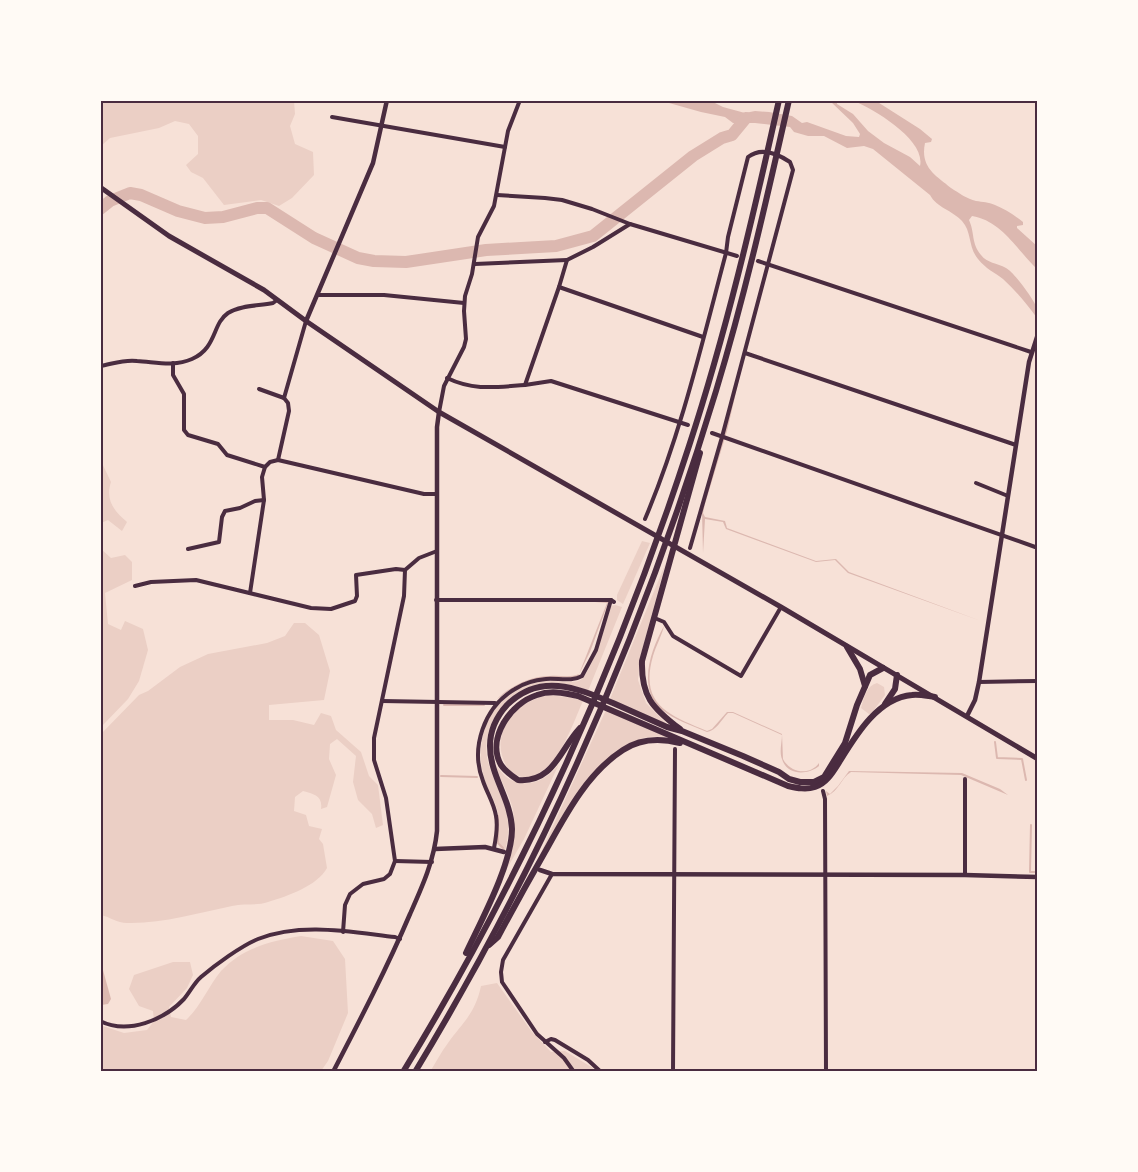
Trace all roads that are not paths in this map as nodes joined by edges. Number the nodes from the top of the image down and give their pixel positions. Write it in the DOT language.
graph roads {
  1 [pos="387,100"];
  2 [pos="520,100"];
  3 [pos="778,100"];
  4 [pos="789,100"];
  5 [pos="332,117"];
  6 [pos="382,125"];
  7 [pos="506,147"];
  8 [pos="101,188"];
  9 [pos="497,195"];
  10 [pos="628,224"];
  11 [pos="726,254"];
  12 [pos="737,256"];
  13 [pos="567,260"];
  14 [pos="758,261"];
  15 [pos="475,262"];
  16 [pos="768,264"];
  17 [pos="559,286"];
  18 [pos="318,295"];
  19 [pos="278,300"];
  20 [pos="464,303"];
  21 [pos="306,321"];
  22 [pos="1038,334"];
  23 [pos="703,337"];
  24 [pos="1031,352"];
  25 [pos="745,353"];
  26 [pos="173,363"];
  27 [pos="100,366"];
  28 [pos="447,378"];
  29 [pos="525,385"];
  30 [pos="259,389"];
  31 [pos="716,390"];
  32 [pos="284,398"];
  33 [pos="439,412"];
  34 [pos="680,423"];
  35 [pos="688,425"];
  36 [pos="712,433"];
  37 [pos="722,437"];
  38 [pos="1016,445"];
  39 [pos="278,460"];
  40 [pos="265,467"];
  41 [pos="976,483"];
  42 [pos="438,494"];
  43 [pos="1008,496"];
  44 [pos="264,500"];
  45 [pos="645,519"];
  46 [pos="1002,535"];
  47 [pos="690,548"];
  48 [pos="1038,548"];
  49 [pos="188,549"];
  50 [pos="438,551"];
  51 [pos="405,570"];
  52 [pos="135,586"];
  53 [pos="250,593"];
  54 [pos="436,600"];
  55 [pos="781,607"];
  56 [pos="657,619"];
  57 [pos="847,647"];
  58 [pos="883,668"];
  59 [pos="897,675"];
  60 [pos="1038,681"];
  61 [pos="979,682"];
  62 [pos="865,686"];
  63 [pos="934,698"];
  64 [pos="382,700"];
  65 [pos="437,702"];
  66 [pos="496,704"];
  67 [pos="885,704"];
  68 [pos="967,716"];
  69 [pos="583,724"];
  70 [pos="682,731"];
  71 [pos="693,745"];
  72 [pos="675,749"];
  73 [pos="1038,759"];
  74 [pos="965,779"];
  75 [pos="823,791"];
  76 [pos="494,848"];
  77 [pos="435,849"];
  78 [pos="504,852"];
  79 [pos="395,861"];
  80 [pos="432,862"];
  81 [pos="540,870"];
  82 [pos="675,873"];
  83 [pos="552,874"];
  84 [pos="826,874"];
  85 [pos="965,875"];
  86 [pos="1038,877"];
  87 [pos="343,932"];
  88 [pos="400,939"];
  89 [pos="486,948"];
  90 [pos="441,1005"];
  91 [pos="100,1021"];
  92 [pos="545,1042"];
  93 [pos="333,1071"];
  94 [pos="403,1071"];
  95 [pos="415,1071"];
  96 [pos="574,1071"];
  97 [pos="601,1071"];
  98 [pos="673,1071"];
  99 [pos="826,1071"];
  1 -- 6 [label="street"];
  2 -- 7 [label="street"];
  3 -- 69 [label="highway"];
  4 -- 31 [label="highway"];
  5 -- 6 [label="street"];
  6 -- 7 [label="street"];
  6 -- 18 [label="street"];
  7 -- 9 [label="street"];
  8 -- 19 [label="main road"];
  9 -- 10 [label="street"];
  9 -- 15 [label="street"];
  10 -- 11 [label="street"];
  10 -- 13 [label="street"];
  11 -- 12 [label="street"];
  11 -- 16 [label="street"];
  11 -- 23 [label="street"];
  13 -- 15 [label="street"];
  13 -- 17 [label="street"];
  14 -- 16 [label="street"];
  15 -- 20 [label="street"];
  16 -- 24 [label="street"];
  16 -- 25 [label="street"];
  17 -- 23 [label="street"];
  17 -- 29 [label="street"];
  18 -- 20 [label="street"];
  18 -- 21 [label="street"];
  19 -- 21 [label="main road"];
  19 -- 26 [label="street"];
  20 -- 28 [label="street"];
  21 -- 32 [label="street"];
  21 -- 33 [label="main road"];
  22 -- 24 [label="street"];
  23 -- 34 [label="street"];
  24 -- 38 [label="street"];
  25 -- 37 [label="street"];
  25 -- 38 [label="street"];
  26 -- 27 [label="street"];
  26 -- 40 [label="street"];
  28 -- 29 [label="street"];
  28 -- 33 [label="street"];
  29 -- 34 [label="street"];
  30 -- 32 [label="street"];
  31 -- 70 [label="highway"];
  31 -- 89 [label="highway"];
  32 -- 39 [label="street"];
  33 -- 42 [label="street"];
  33 -- 55 [label="main road"];
  34 -- 35 [label="street"];
  34 -- 45 [label="street"];
  36 -- 37 [label="street"];
  37 -- 46 [label="street"];
  37 -- 47 [label="street"];
  38 -- 43 [label="street"];
  39 -- 40 [label="street"];
  39 -- 42 [label="street"];
  40 -- 44 [label="street"];
  41 -- 43 [label="street"];
  42 -- 50 [label="street"];
  43 -- 46 [label="street"];
  44 -- 49 [label="street"];
  44 -- 53 [label="street"];
  46 -- 48 [label="street"];
  46 -- 61 [label="street"];
  50 -- 51 [label="street"];
  50 -- 54 [label="street"];
  51 -- 53 [label="street"];
  51 -- 64 [label="street"];
  52 -- 53 [label="street"];
  54 -- 65 [label="street"];
  54 -- 66 [label="street"];
  55 -- 56 [label="street"];
  55 -- 57 [label="main road"];
  57 -- 58 [label="main road"];
  57 -- 62 [label="highway"];
  58 -- 59 [label="main road"];
  58 -- 62 [label="highway"];
  59 -- 63 [label="main road"];
  59 -- 67 [label="highway"];
  60 -- 61 [label="street"];
  61 -- 68 [label="street"];
  62 -- 70 [label="highway"];
  63 -- 67 [label="highway"];
  63 -- 68 [label="main road"];
  64 -- 65 [label="street"];
  64 -- 79 [label="street"];
  65 -- 66 [label="street"];
  65 -- 77 [label="street"];
  66 -- 76 [label="street"];
  67 -- 71 [label="highway"];
  68 -- 73 [label="main road"];
  69 -- 71 [label="highway"];
  69 -- 90 [label="highway"];
  70 -- 90 [label="highway"];
  71 -- 89 [label="highway"];
  72 -- 82 [label="street"];
  74 -- 85 [label="street"];
  75 -- 84 [label="street"];
  76 -- 77 [label="street"];
  76 -- 78 [label="street"];
  77 -- 80 [label="street"];
  79 -- 80 [label="street"];
  79 -- 87 [label="street"];
  80 -- 88 [label="street"];
  81 -- 83 [label="street"];
  82 -- 83 [label="street"];
  82 -- 84 [label="street"];
  82 -- 98 [label="street"];
  83 -- 92 [label="street"];
  84 -- 85 [label="street"];
  84 -- 99 [label="street"];
  85 -- 86 [label="street"];
  87 -- 88 [label="street"];
  87 -- 91 [label="street"];
  88 -- 93 [label="street"];
  89 -- 95 [label="highway"];
  90 -- 94 [label="highway"];
  92 -- 96 [label="street"];
  92 -- 97 [label="street"];
}
